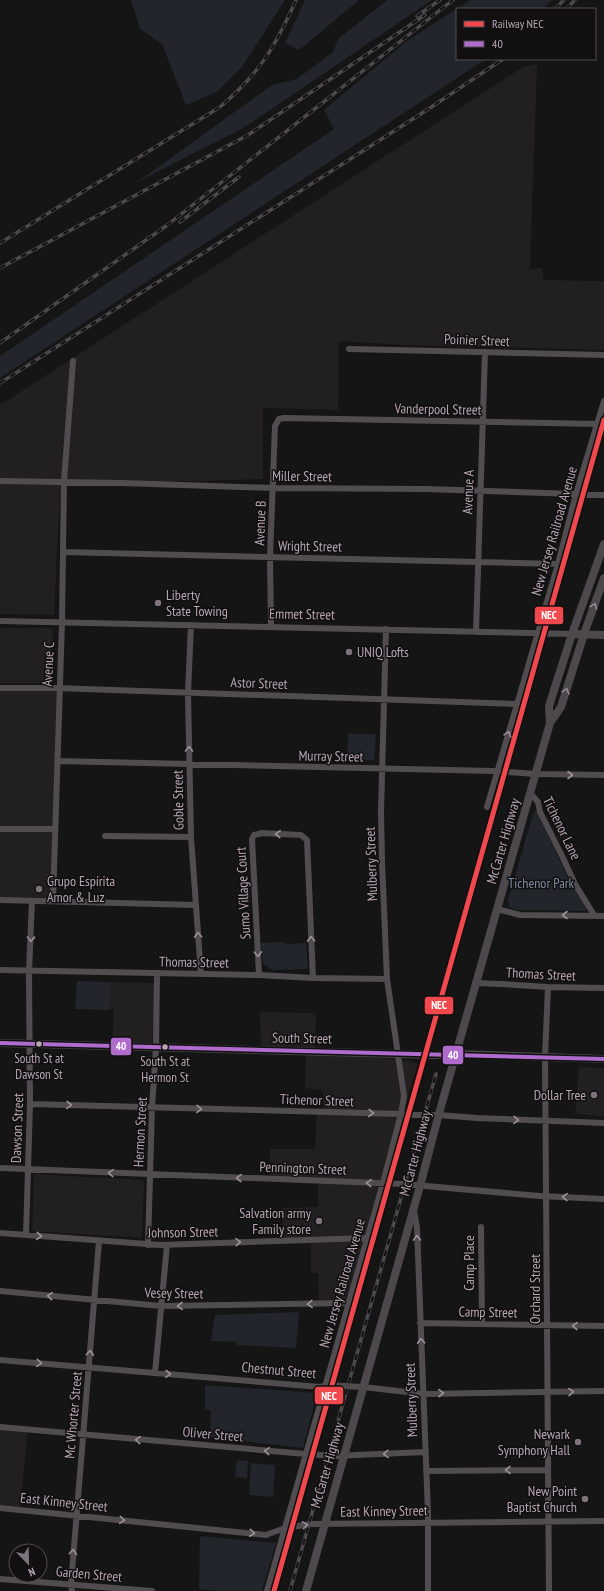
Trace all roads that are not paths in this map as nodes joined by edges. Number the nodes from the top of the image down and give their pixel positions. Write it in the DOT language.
graph roads {
  1 [pos="349,349"];
  2 [pos="484,352"];
  3 [pos="604,355"];
  4 [pos="73,360"];
  5 [pos="604,401"];
  6 [pos="278,420"];
  7 [pos="482,422"];
  8 [pos="598,424"];
  9 [pos="0,481"];
  10 [pos="64,482"];
  11 [pos="273,488"];
  12 [pos="480,492"];
  13 [pos="576,494"];
  14 [pos="604,495"];
  15 [pos="604,544"];
  16 [pos="63,552"];
  17 [pos="270,557"];
  18 [pos="478,562"];
  19 [pos="558,564"];
  20 [pos="604,578"];
  21 [pos="0,621"];
  22 [pos="62,622"];
  23 [pos="191,625"];
  24 [pos="271,626"];
  25 [pos="386,630"];
  26 [pos="476,632"];
  27 [pos="538,633"];
  28 [pos="572,634"];
  29 [pos="584,634"];
  30 [pos="604,635"];
  31 [pos="0,688"];
  32 [pos="59,688"];
  33 [pos="188,693"];
  34 [pos="384,700"];
  35 [pos="517,704"];
  36 [pos="550,723"];
  37 [pos="57,761"];
  38 [pos="189,765"];
  39 [pos="382,768"];
  40 [pos="497,771"];
  41 [pos="536,774"];
  42 [pos="604,775"];
  43 [pos="531,794"];
  44 [pos="487,806"];
  45 [pos="0,829"];
  46 [pos="55,829"];
  47 [pos="105,836"];
  48 [pos="191,837"];
  49 [pos="0,900"];
  50 [pos="32,900"];
  51 [pos="53,901"];
  52 [pos="196,905"];
  53 [pos="497,910"];
  54 [pos="594,915"];
  55 [pos="604,916"];
  56 [pos="0,970"];
  57 [pos="29,971"];
  58 [pos="157,973"];
  59 [pos="201,974"];
  60 [pos="259,975"];
  61 [pos="313,978"];
  62 [pos="387,979"];
  63 [pos="476,983"];
  64 [pos="548,987"];
  65 [pos="604,988"];
  66 [pos="0,1043"];
  67 [pos="30,1043"];
  68 [pos="156,1048"];
  69 [pos="397,1054"];
  70 [pos="456,1054"];
  71 [pos="545,1057"];
  72 [pos="604,1060"];
  73 [pos="404,1096"];
  74 [pos="30,1104"];
  75 [pos="152,1108"];
  76 [pos="401,1114"];
  77 [pos="438,1115"];
  78 [pos="546,1121"];
  79 [pos="604,1123"];
  80 [pos="0,1168"];
  81 [pos="28,1169"];
  82 [pos="150,1175"];
  83 [pos="383,1183"];
  84 [pos="420,1186"];
  85 [pos="547,1196"];
  86 [pos="604,1199"];
  87 [pos="413,1208"];
  88 [pos="481,1227"];
  89 [pos="0,1233"];
  90 [pos="26,1235"];
  91 [pos="368,1238"];
  92 [pos="99,1241"];
  93 [pos="148,1245"];
  94 [pos="167,1245"];
  95 [pos="0,1291"];
  96 [pos="94,1300"];
  97 [pos="349,1303"];
  98 [pos="161,1306"];
  99 [pos="420,1323"];
  100 [pos="482,1324"];
  101 [pos="546,1325"];
  102 [pos="604,1326"];
  103 [pos="0,1360"];
  104 [pos="88,1367"];
  105 [pos="155,1373"];
  106 [pos="326,1385"];
  107 [pos="362,1387"];
  108 [pos="604,1391"];
  109 [pos="547,1392"];
  110 [pos="424,1394"];
  111 [pos="0,1427"];
  112 [pos="83,1435"];
  113 [pos="425,1452"];
  114 [pos="306,1454"];
  115 [pos="344,1455"];
  116 [pos="547,1470"];
  117 [pos="426,1471"];
  118 [pos="0,1508"];
  119 [pos="76,1516"];
  120 [pos="604,1521"];
  121 [pos="548,1522"];
  122 [pos="428,1523"];
  123 [pos="324,1524"];
  124 [pos="285,1528"];
  125 [pos="0,1579"];
  126 [pos="71,1584"];
  127 [pos="72,1591"];
  128 [pos="152,1591"];
  129 [pos="267,1591"];
  130 [pos="306,1591"];
  131 [pos="428,1591"];
  132 [pos="549,1591"];
  1 -- 2 [label="street, Poinier Street"];
  2 -- 3 [label="street, Poinier Street"];
  2 -- 7 [label="street, Avenue A"];
  4 -- 10 [label="street, Avenue C"];
  5 -- 8 [label="street, New Jersey Railroad Avenue"];
  6 -- 7 [label="street, Vanderpool Street"];
  6 -- 11 [label="street, Avenue B"];
  7 -- 8 [label="street, Vanderpool Street"];
  7 -- 12 [label="street, Avenue A"];
  8 -- 13 [label="street, New Jersey Railroad Avenue"];
  9 -- 10 [label="street, Miller Street"];
  10 -- 11 [label="street, Miller Street"];
  10 -- 16 [label="street, Avenue C"];
  11 -- 12 [label="street, Miller Street"];
  11 -- 17 [label="street, Avenue B"];
  12 -- 13 [label="street, Miller Street"];
  12 -- 18 [label="street, Avenue A"];
  13 -- 14 [label="street, Miller Street"];
  13 -- 19 [label="street, New Jersey Railroad Avenue"];
  15 -- 28 [label="main road, McCarter Highway"];
  16 -- 17 [label="street, Wright Street"];
  16 -- 22 [label="street, Avenue C"];
  17 -- 18 [label="street, Wright Street"];
  17 -- 24 [label="street, Avenue B"];
  18 -- 19 [label="street, Wright Street"];
  18 -- 26 [label="street, Avenue A"];
  19 -- 27 [label="street, New Jersey Railroad Avenue"];
  29 -- 20 [label="main road, McCarter Highway, one-way"];
  21 -- 22 [label="street, Emmet Street"];
  22 -- 23 [label="street, Emmet Street"];
  22 -- 32 [label="street, Avenue C"];
  23 -- 24 [label="street, Emmet Street"];
  23 -- 33 [label="street, Goble Street"];
  24 -- 25 [label="street, Emmet Street"];
  25 -- 26 [label="street, Emmet Street"];
  25 -- 34 [label="street, Mulberry Street"];
  26 -- 27 [label="street, Emmet Street"];
  27 -- 28 [label="street, Emmet Street"];
  27 -- 35 [label="street, New Jersey Railroad Avenue"];
  28 -- 29 [label="main road, Emmet Street"];
  28 -- 36 [label="main road, McCarter Highway"];
  29 -- 30 [label="main road, Emmet Street"];
  36 -- 29 [label="main road, McCarter Highway, one-way"];
  31 -- 32 [label="street, Astor Street"];
  32 -- 33 [label="street, Astor Street"];
  32 -- 37 [label="street, Avenue C"];
  33 -- 34 [label="street, Astor Street"];
  38 -- 33 [label="street, Goble Street, one-way"];
  34 -- 35 [label="street, Astor Street"];
  34 -- 39 [label="street, Mulberry Street"];
  40 -- 35 [label="street, New Jersey Railroad Avenue, one-way"];
  36 -- 41 [label="main road, McCarter Highway"];
  37 -- 38 [label="street, Murray Street"];
  37 -- 46 [label="street, Avenue C"];
  38 -- 39 [label="street, Murray Street"];
  38 -- 48 [label="street, Goble Street"];
  39 -- 40 [label="street, Murray Street"];
  39 -- 62 [label="street, Mulberry Street"];
  40 -- 41 [label="street, Murray Street"];
  40 -- 44 [label="street, New Jersey Railroad Avenue"];
  41 -- 42 [label="street, Murray Street, one-way"];
  41 -- 43 [label="main road, McCarter Highway"];
  43 -- 53 [label="main road, McCarter Highway"];
  43 -- 54 [label="street, Tichenor Lane"];
  45 -- 46 [label="street"];
  46 -- 51 [label="street, Avenue C"];
  47 -- 48 [label="street"];
  48 -- 52 [label="street, Goble Street"];
  49 -- 50 [label="street"];
  50 -- 51 [label="street"];
  50 -- 57 [label="street, Dawson Street, one-way"];
  51 -- 52 [label="street"];
  59 -- 52 [label="street, Goble Street, one-way"];
  54 -- 53 [label="street, one-way"];
  53 -- 63 [label="main road, McCarter Highway"];
  54 -- 55 [label="street"];
  56 -- 57 [label="street, Thomas Street"];
  57 -- 58 [label="street, Thomas Street"];
  57 -- 67 [label="street, Dawson Street"];
  58 -- 59 [label="street, Thomas Street"];
  58 -- 68 [label="street, Hermon Street"];
  59 -- 60 [label="street, Thomas Street"];
  60 -- 61 [label="street, Thomas Street"];
  61 -- 60 [label="street, Sumo Village Court, one-way"];
  61 -- 62 [label="street, Thomas Street"];
  62 -- 69 [label="street, Mulberry Street"];
  63 -- 64 [label="street, Thomas Street"];
  63 -- 70 [label="main road, McCarter Highway"];
  64 -- 65 [label="street, Thomas Street"];
  64 -- 71 [label="street, Orchard Street"];
  66 -- 67 [label="main road, South Street"];
  67 -- 68 [label="main road, South Street"];
  67 -- 74 [label="street, Dawson Street"];
  68 -- 69 [label="main road, South Street"];
  68 -- 75 [label="street, Hermon Street"];
  69 -- 70 [label="main road, South Street"];
  69 -- 73 [label="street, Mulberry Street"];
  70 -- 71 [label="main road, South Street"];
  70 -- 77 [label="main road, McCarter Highway"];
  71 -- 72 [label="main road, South Street"];
  71 -- 78 [label="street, Orchard Street"];
  73 -- 76 [label="street, New Jersey Railroad Avenue"];
  74 -- 75 [label="street, Tichenor Street, one-way"];
  74 -- 81 [label="street, Dawson Street"];
  75 -- 76 [label="street, Tichenor Street, one-way"];
  75 -- 82 [label="street, Hermon Street"];
  76 -- 77 [label="street, Tichenor Street"];
  76 -- 83 [label="street, New Jersey Railroad Avenue"];
  77 -- 78 [label="street, Tichenor Street, one-way"];
  77 -- 84 [label="main road, McCarter Highway"];
  78 -- 79 [label="street, Tichenor Street"];
  78 -- 85 [label="street, Orchard Street"];
  80 -- 81 [label="street, Pennington Street"];
  82 -- 81 [label="street, Pennington Street, one-way"];
  81 -- 90 [label="street, Dawson Street"];
  83 -- 82 [label="street, Pennington Street, one-way"];
  82 -- 93 [label="street, Hermon Street"];
  83 -- 84 [label="street, Pennington Street"];
  83 -- 91 [label="street, New Jersey Railroad Avenue"];
  84 -- 85 [label="street, Pennington Street"];
  84 -- 87 [label="main road, McCarter Highway"];
  86 -- 85 [label="street, Pennington Street, one-way"];
  85 -- 101 [label="street, Orchard Street"];
  99 -- 87 [label="street, Mulberry Street, one-way"];
  87 -- 107 [label="main road, McCarter Highway"];
  88 -- 100 [label="street, Camp Place"];
  89 -- 90 [label="street, Johnson Street"];
  90 -- 92 [label="street, Johnson Street, one-way"];
  94 -- 91 [label="street, Johnson Street, one-way"];
  91 -- 97 [label="street, New Jersey Railroad Avenue"];
  92 -- 93 [label="street, Johnson Street"];
  92 -- 96 [label="street, Mc Whorter Street"];
  93 -- 94 [label="street, Johnson Street"];
  94 -- 98 [label="street"];
  96 -- 95 [label="street, Vesey Street, one-way"];
  96 -- 98 [label="street, Vesey Street"];
  104 -- 96 [label="street, Mc Whorter Street, one-way"];
  97 -- 98 [label="street, Vesey Street, one-way"];
  97 -- 106 [label="street, New Jersey Railroad Avenue"];
  98 -- 105 [label="street"];
  99 -- 100 [label="street, Camp Street"];
  110 -- 99 [label="street, Mulberry Street, one-way"];
  100 -- 101 [label="street, Camp Street"];
  102 -- 101 [label="street, Camp Street, one-way"];
  101 -- 109 [label="street, Orchard Street"];
  103 -- 104 [label="street, Chestnut Street, one-way"];
  104 -- 105 [label="street, Chestnut Street"];
  104 -- 112 [label="street, Mc Whorter Street"];
  105 -- 106 [label="street, Chestnut Street, one-way"];
  106 -- 107 [label="street, Chestnut Street"];
  106 -- 114 [label="street, New Jersey Railroad Avenue"];
  107 -- 110 [label="street, Chestnut Street"];
  107 -- 115 [label="main road, McCarter Highway"];
  109 -- 108 [label="street, Chestnut Street, one-way"];
  110 -- 109 [label="street, Chestnut Street, one-way"];
  109 -- 116 [label="street, Orchard Street"];
  110 -- 113 [label="street, Mulberry Street"];
  111 -- 112 [label="street, Oliver Street"];
  114 -- 112 [label="street, Oliver Street, one-way"];
  112 -- 119 [label="street, Mc Whorter Street"];
  113 -- 115 [label="street, Oliver Street, one-way"];
  113 -- 117 [label="street, Mulberry Street"];
  114 -- 115 [label="street, Oliver Street"];
  114 -- 124 [label="street, New Jersey Railroad Avenue"];
  115 -- 123 [label="main road, McCarter Highway"];
  116 -- 117 [label="street, one-way"];
  116 -- 121 [label="street, Orchard Street"];
  117 -- 122 [label="street, Mulberry Street"];
  118 -- 119 [label="street, East Kinney Street"];
  119 -- 124 [label="street, East Kinney Street, one-way"];
  126 -- 119 [label="street, Mc Whorter Street, one-way"];
  120 -- 121 [label="street, East Kinney Street"];
  121 -- 122 [label="street, East Kinney Street"];
  121 -- 132 [label="street, Orchard Street"];
  122 -- 123 [label="street, East Kinney Street"];
  122 -- 131 [label="street, Mulberry Street"];
  124 -- 123 [label="street, East Kinney Street, one-way"];
  123 -- 130 [label="main road, McCarter Highway"];
  124 -- 129 [label="street, New Jersey Railroad Avenue"];
  125 -- 126 [label="street, Garden Street"];
  126 -- 127 [label="street, Mc Whorter Street"];
  126 -- 128 [label="street, Garden Street"];
}
